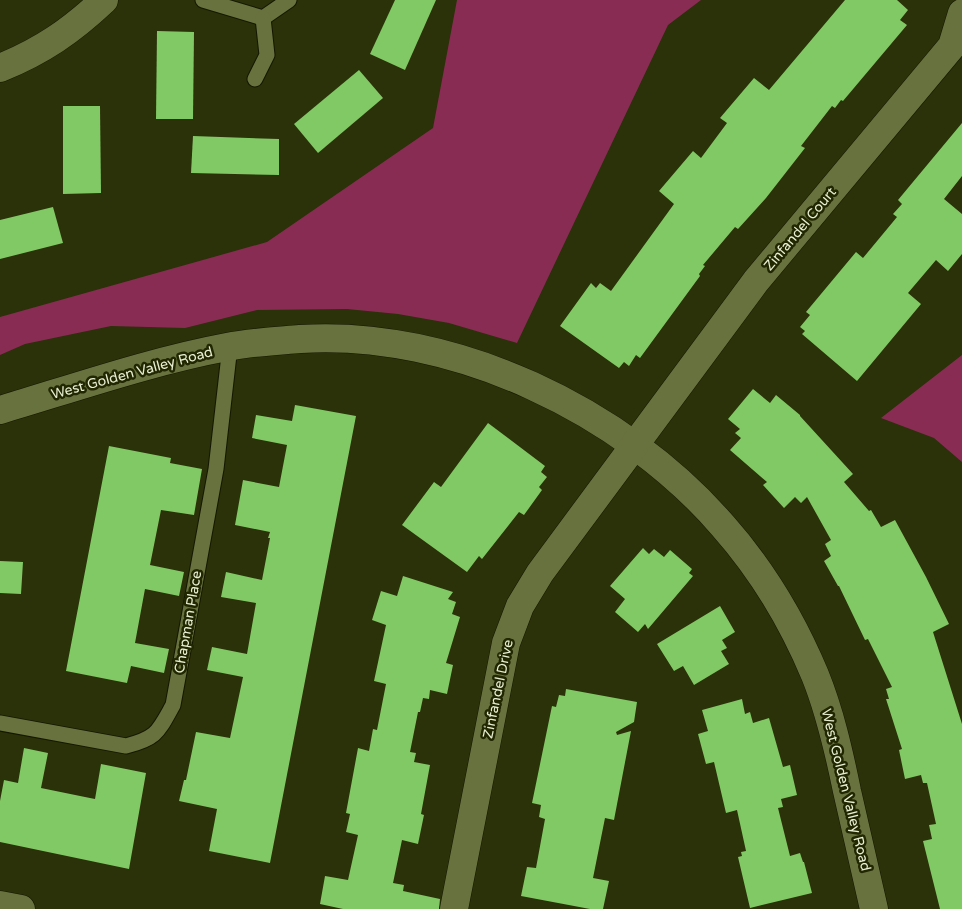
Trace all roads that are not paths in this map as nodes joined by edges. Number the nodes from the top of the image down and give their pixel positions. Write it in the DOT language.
graph roads {
  1 [pos="104,0"];
  2 [pos="202,0"];
  3 [pos="289,0"];
  4 [pos="962,13"];
  5 [pos="263,18"];
  6 [pos="0,68"];
  7 [pos="255,79"];
  8 [pos="230,346"];
  9 [pos="0,410"];
  10 [pos="634,445"];
  11 [pos="0,723"];
  12 [pos="0,904"];
  13 [pos="22,909"];
  14 [pos="454,909"];
  15 [pos="874,909"];
  1 -- 6 [label="street"];
  2 -- 5 [label="lane"];
  3 -- 5 [label="lane"];
  4 -- 10 [label="street, Zinfandel Court"];
  5 -- 7 [label="lane"];
  8 -- 9 [label="street, West Golden Valley Road"];
  8 -- 10 [label="street, West Golden Valley Road"];
  8 -- 11 [label="lane, Chapman Place"];
  10 -- 14 [label="street, Zinfandel Drive"];
  10 -- 15 [label="street, West Golden Valley Road"];
  12 -- 13 [label="street"];
}
